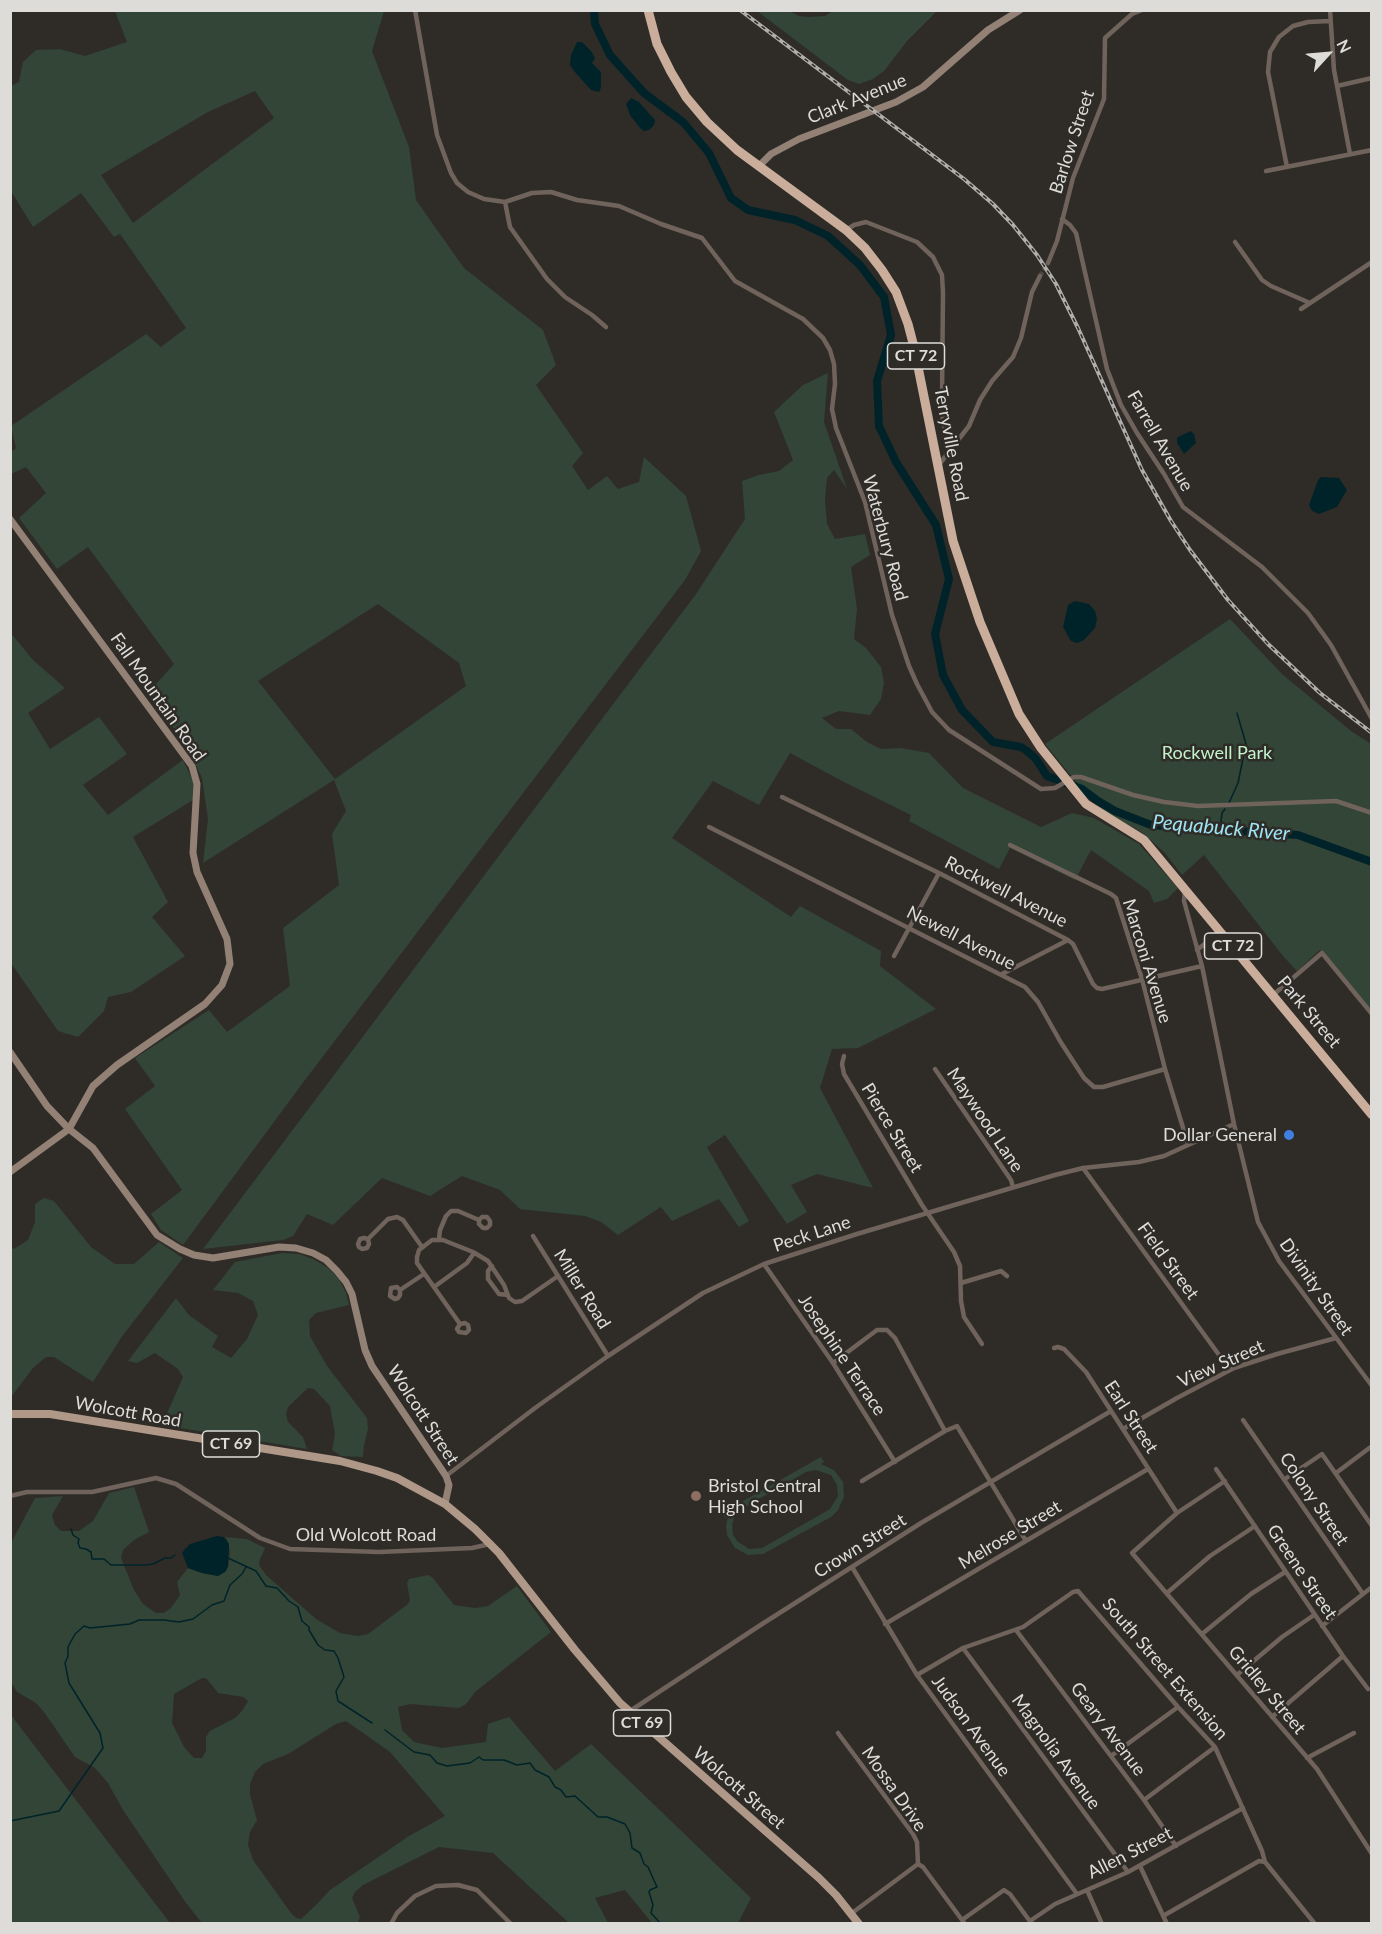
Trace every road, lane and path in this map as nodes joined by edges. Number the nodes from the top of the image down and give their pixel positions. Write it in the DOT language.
graph roads {
  1 [pos="415,10"];
  2 [pos="648,10"];
  3 [pos="1020,10"];
  4 [pos="1142,10"];
  5 [pos="1330,10"];
  6 [pos="1330,21"];
  7 [pos="1371,78"];
  8 [pos="1337,86"];
  9 [pos="1371,150"];
  10 [pos="1350,154"];
  11 [pos="759,165"];
  12 [pos="1287,167"];
  13 [pos="1266,171"];
  14 [pos="505,202"];
  15 [pos="1062,219"];
  16 [pos="846,230"];
  17 [pos="1235,242"];
  18 [pos="1371,262"];
  19 [pos="1047,263"];
  20 [pos="1041,276"];
  21 [pos="1310,303"];
  22 [pos="1301,309"];
  23 [pos="606,327"];
  24 [pos="954,447"];
  25 [pos="938,466"];
  26 [pos="10,519"];
  27 [pos="1371,719"];
  28 [pos="1067,780"];
  29 [pos="782,797"];
  30 [pos="1371,813"];
  31 [pos="709,827"];
  32 [pos="1010,845"];
  33 [pos="939,873"];
  34 [pos="1185,889"];
  35 [pos="909,927"];
  36 [pos="1221,931"];
  37 [pos="1068,940"];
  38 [pos="1197,950"];
  39 [pos="894,956"];
  40 [pos="1202,966"];
  41 [pos="1002,974"];
  42 [pos="1142,979"];
  43 [pos="1273,994"];
  44 [pos="1371,1014"];
  45 [pos="10,1052"];
  46 [pos="844,1056"];
  47 [pos="934,1069"];
  48 [pos="1165,1069"];
  49 [pos="1371,1115"];
  50 [pos="1234,1124"];
  51 [pos="69,1129"];
  52 [pos="1188,1144"];
  53 [pos="1083,1168"];
  54 [pos="10,1172"];
  55 [pos="1013,1187"];
  56 [pos="927,1213"];
  57 [pos="479,1220"];
  58 [pos="532,1236"];
  59 [pos="368,1239"];
  60 [pos="438,1239"];
  61 [pos="422,1247"];
  62 [pos="474,1253"];
  63 [pos="764,1264"];
  64 [pos="492,1266"];
  65 [pos="424,1274"];
  66 [pos="558,1276"];
  67 [pos="1008,1276"];
  68 [pos="961,1283"];
  69 [pos="434,1287"];
  70 [pos="400,1290"];
  71 [pos="508,1295"];
  72 [pos="460,1324"];
  73 [pos="1336,1338"];
  74 [pos="981,1344"];
  75 [pos="1054,1348"];
  76 [pos="608,1356"];
  77 [pos="833,1363"];
  78 [pos="1230,1370"];
  79 [pos="1371,1386"];
  80 [pos="1111,1411"];
  81 [pos="10,1414"];
  82 [pos="1243,1420"];
  83 [pos="1123,1430"];
  84 [pos="945,1431"];
  85 [pos="1371,1446"];
  86 [pos="895,1462"];
  87 [pos="1148,1469"];
  88 [pos="1216,1469"];
  89 [pos="1336,1473"];
  90 [pos="446,1476"];
  91 [pos="1285,1479"];
  92 [pos="862,1481"];
  93 [pos="990,1481"];
  94 [pos="1224,1481"];
  95 [pos="10,1496"];
  96 [pos="445,1504"];
  97 [pos="1177,1514"];
  98 [pos="1256,1526"];
  99 [pos="1371,1526"];
  100 [pos="1026,1541"];
  101 [pos="490,1544"];
  102 [pos="852,1567"];
  103 [pos="1285,1572"];
  104 [pos="1371,1587"];
  105 [pos="1167,1593"];
  106 [pos="1363,1594"];
  107 [pos="1314,1615"];
  108 [pos="885,1624"];
  109 [pos="1322,1626"];
  110 [pos="1016,1630"];
  111 [pos="1202,1634"];
  112 [pos="963,1648"];
  113 [pos="1343,1656"];
  114 [pos="917,1675"];
  115 [pos="1237,1675"];
  116 [pos="1368,1689"];
  117 [pos="1178,1707"];
  118 [pos="629,1712"];
  119 [pos="1272,1717"];
  120 [pos="838,1733"];
  121 [pos="1354,1733"];
  122 [pos="1215,1747"];
  123 [pos="1111,1756"];
  124 [pos="1307,1758"];
  125 [pos="1144,1800"];
  126 [pos="1243,1808"];
  127 [pos="1176,1846"];
  128 [pos="1371,1854"];
  129 [pos="1265,1862"];
  130 [pos="918,1864"];
  131 [pos="1140,1866"];
  132 [pos="1128,1872"];
  133 [pos="1087,1890"];
  134 [pos="1077,1894"];
  135 [pos="852,1913"];
  136 [pos="1163,1916"];
  137 [pos="963,1922"];
  138 [pos="1031,1922"];
  139 [pos="392,1923"];
  140 [pos="511,1923"];
  141 [pos="857,1923"];
  142 [pos="1102,1923"];
  143 [pos="1167,1923"];
  144 [pos="1315,1923"];
  1 -- 14 [label="street"];
  2 -- 11 [label="highway, Terryville Road / CT 72"];
  3 -- 11 [label="main road, Clark Avenue"];
  4 -- 15 [label="street, Barlow Street"];
  5 -- 6 [label="street"];
  6 -- 8 [label="street"];
  6 -- 12 [label="street"];
  7 -- 8 [label="street"];
  8 -- 10 [label="street"];
  9 -- 10 [label="street"];
  10 -- 12 [label="street"];
  11 -- 16 [label="highway, Terryville Road / CT 72"];
  12 -- 13 [label="street"];
  14 -- 23 [label="street"];
  14 -- 28 [label="street, Waterbury Road"];
  15 -- 19 [label="street, Barlow Street"];
  15 -- 27 [label="street, Farrell Avenue"];
  16 -- 24 [label="street"];
  16 -- 25 [label="highway, Terryville Road / CT 72"];
  17 -- 21 [label="street"];
  18 -- 21 [label="street"];
  20 -- 24 [label="street"];
  21 -- 22 [label="street"];
  24 -- 25 [label="street"];
  25 -- 28 [label="highway, Terryville Road / CT 72"];
  26 -- 51 [label="main road, Fall Mountain Road"];
  28 -- 30 [label="street"];
  28 -- 34 [label="highway, Park Street / CT 72"];
  29 -- 33 [label="street, Rockwell Avenue"];
  31 -- 35 [label="street, Newell Avenue"];
  32 -- 42 [label="street, Marconi Avenue"];
  33 -- 35 [label="street"];
  33 -- 37 [label="street, Rockwell Avenue"];
  34 -- 36 [label="highway, Park Street / CT 72"];
  34 -- 38 [label="street, Divinity Street"];
  35 -- 39 [label="street"];
  35 -- 41 [label="street, Newell Avenue"];
  36 -- 38 [label="street"];
  36 -- 43 [label="highway, Park Street / CT 72"];
  37 -- 41 [label="street"];
  37 -- 42 [label="street, Rockwell Avenue"];
  38 -- 40 [label="street, Divinity Street"];
  40 -- 42 [label="street, Rockwell Avenue"];
  40 -- 50 [label="street, Divinity Street"];
  41 -- 48 [label="street, Newell Avenue"];
  42 -- 48 [label="street, Marconi Avenue"];
  43 -- 44 [label="street"];
  43 -- 49 [label="highway, Park Street / CT 72"];
  45 -- 51 [label="main road, Wolcott Street"];
  46 -- 56 [label="street, Pierce Street"];
  47 -- 55 [label="street, Maywood Lane"];
  48 -- 52 [label="street, Marconi Avenue"];
  50 -- 52 [label="street, Peck Lane"];
  50 -- 73 [label="street, Divinity Street"];
  51 -- 54 [label="main road"];
  51 -- 90 [label="main road, Wolcott Street"];
  52 -- 53 [label="street, Peck Lane"];
  53 -- 55 [label="street, Peck Lane"];
  53 -- 78 [label="street, Field Street"];
  55 -- 56 [label="street, Peck Lane"];
  56 -- 63 [label="street, Peck Lane"];
  56 -- 68 [label="street, Pierce Street"];
  57 -- 60 [label="street"];
  58 -- 66 [label="street, Miller Road"];
  59 -- 61 [label="street"];
  60 -- 61 [label="street"];
  60 -- 62 [label="street"];
  61 -- 65 [label="street"];
  62 -- 64 [label="street"];
  62 -- 69 [label="street"];
  63 -- 76 [label="street, Peck Lane"];
  63 -- 77 [label="street, Josephine Terrace"];
  64 -- 71 [label="street"];
  64 -- 71 [label="street"];
  65 -- 69 [label="street"];
  65 -- 70 [label="street"];
  66 -- 71 [label="street"];
  66 -- 76 [label="street, Miller Road"];
  67 -- 68 [label="street"];
  68 -- 74 [label="street, Pierce Street"];
  69 -- 72 [label="street"];
  73 -- 78 [label="street, View Street"];
  73 -- 79 [label="street, Divinity Street"];
  75 -- 80 [label="street, Earl Street"];
  76 -- 90 [label="street, Peck Lane"];
  77 -- 84 [label="street"];
  77 -- 86 [label="street, Josephine Terrace"];
  78 -- 83 [label="street, View Street"];
  80 -- 83 [label="street, Earl Street"];
  80 -- 93 [label="street, Crown Street"];
  81 -- 96 [label="main road, Wolcott Road / CT 69"];
  82 -- 91 [label="street, Colony Street"];
  83 -- 87 [label="street, Earl Street"];
  84 -- 86 [label="street"];
  84 -- 93 [label="street"];
  85 -- 89 [label="street"];
  86 -- 92 [label="street"];
  87 -- 97 [label="street, Earl Street"];
  87 -- 100 [label="street, Melrose Street"];
  88 -- 94 [label="street, Greene Street"];
  89 -- 91 [label="street"];
  89 -- 99 [label="street"];
  90 -- 96 [label="main road, Wolcott Street"];
  91 -- 106 [label="street, Colony Street"];
  93 -- 100 [label="street"];
  93 -- 102 [label="street, Crown Street"];
  94 -- 97 [label="street"];
  94 -- 98 [label="street, Greene Street"];
  95 -- 101 [label="street, Old Wolcott Road"];
  96 -- 101 [label="main road, Wolcott Street / CT 69"];
  97 -- 105 [label="street, Gridley Street"];
  98 -- 103 [label="street, Greene Street"];
  98 -- 105 [label="street"];
  100 -- 108 [label="street, Melrose Street"];
  101 -- 118 [label="main road, Wolcott Street / CT 69"];
  102 -- 108 [label="street, Judson Avenue"];
  102 -- 118 [label="street, Crown Street"];
  103 -- 107 [label="street, Greene Street"];
  103 -- 111 [label="street"];
  104 -- 106 [label="street"];
  105 -- 111 [label="street, Gridley Street"];
  106 -- 109 [label="street"];
  107 -- 109 [label="street, Greene Street"];
  107 -- 115 [label="street"];
  108 -- 114 [label="street, Judson Avenue"];
  109 -- 113 [label="street, Greene Street"];
  110 -- 112 [label="street"];
  110 -- 117 [label="street, South Street Extension"];
  110 -- 123 [label="street, Geary Avenue"];
  111 -- 115 [label="street, Gridley Street"];
  112 -- 114 [label="street"];
  112 -- 132 [label="street, Magnolia Avenue"];
  113 -- 116 [label="street, Greene Street"];
  113 -- 119 [label="street"];
  114 -- 134 [label="street, Judson Avenue"];
  115 -- 119 [label="street, Gridley Street"];
  117 -- 122 [label="street, South Street Extension"];
  117 -- 123 [label="street"];
  118 -- 135 [label="main road, Wolcott Street / CT 69"];
  119 -- 124 [label="street, Gridley Street"];
  120 -- 130 [label="street, Mossa Drive"];
  121 -- 124 [label="street"];
  122 -- 125 [label="street"];
  122 -- 126 [label="street, South Street Extension"];
  123 -- 125 [label="street, Geary Avenue"];
  124 -- 128 [label="street, Gridley Street"];
  125 -- 127 [label="street, Geary Avenue"];
  126 -- 127 [label="street, Allen Street"];
  126 -- 129 [label="street, South Street Extension"];
  127 -- 131 [label="street, Allen Street"];
  129 -- 136 [label="street"];
  129 -- 144 [label="street, South Street Extension"];
  130 -- 135 [label="street"];
  130 -- 137 [label="street"];
  131 -- 132 [label="street, Allen Street"];
  131 -- 136 [label="street"];
  132 -- 133 [label="street, Allen Street"];
  133 -- 134 [label="street, Allen Street"];
  133 -- 142 [label="street"];
  134 -- 138 [label="street, Allen Street"];
  135 -- 141 [label="main road, Wolcott Street / CT 69"];
  136 -- 143 [label="street"];
  137 -- 138 [label="street"];
  139 -- 140 [label="street"];
}
